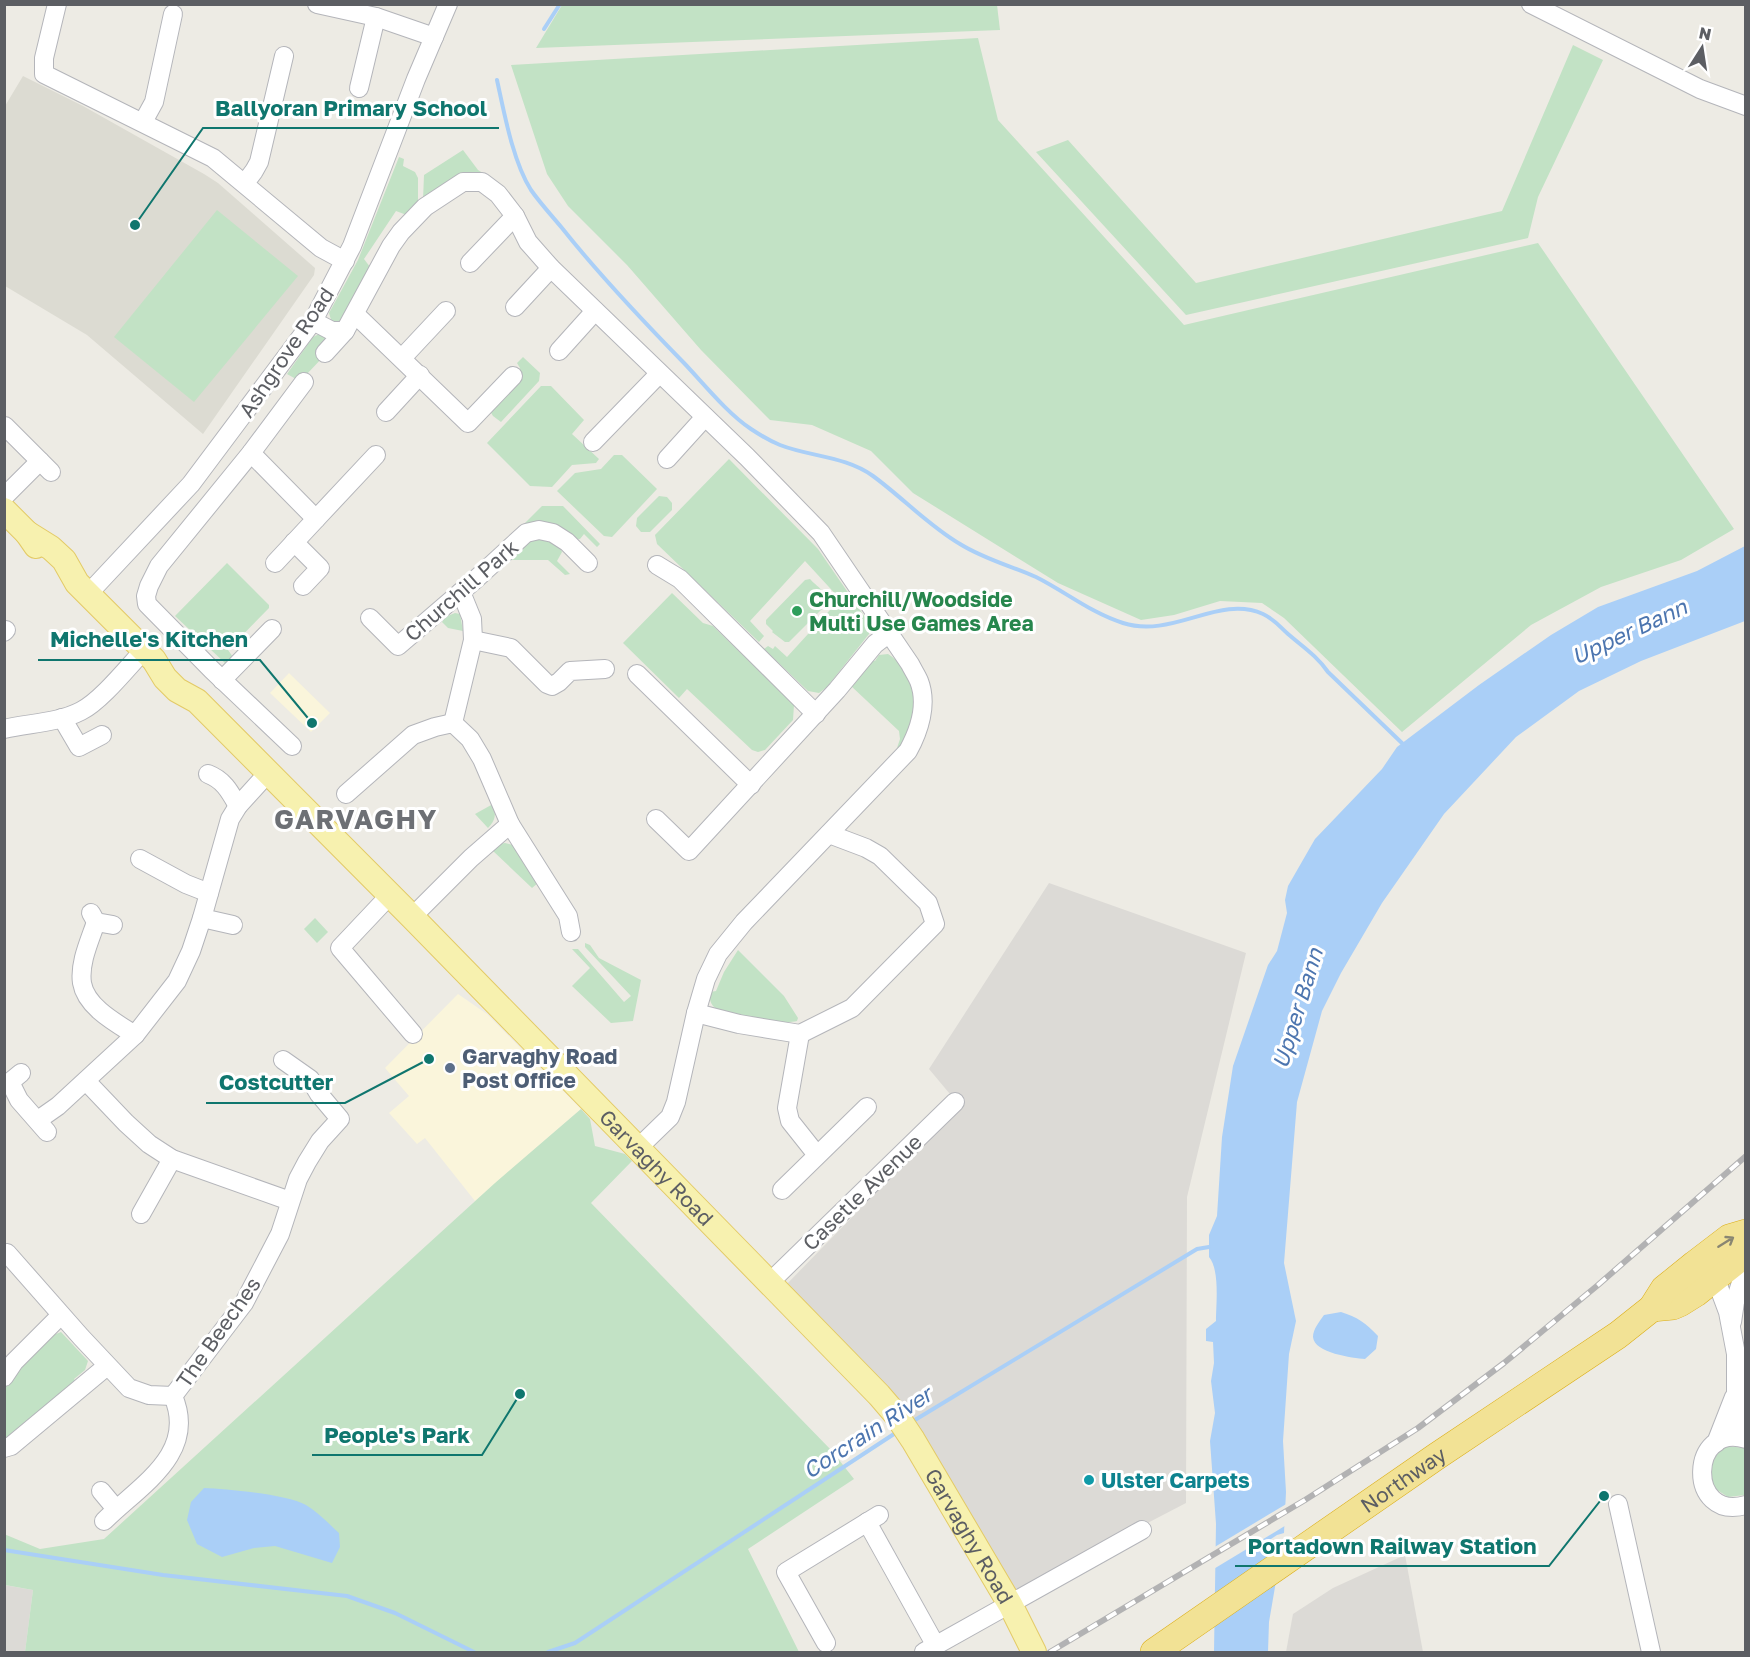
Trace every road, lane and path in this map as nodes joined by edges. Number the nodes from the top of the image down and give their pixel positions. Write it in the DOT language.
graph roads {
  1 [pos="57,4"];
  2 [pos="317,4"];
  3 [pos="448,4"];
  4 [pos="1530,4"];
  5 [pos="173,14"];
  6 [pos="375,18"];
  7 [pos="434,37"];
  8 [pos="284,56"];
  9 [pos="359,88"];
  10 [pos="1746,106"];
  11 [pos="143,122"];
  12 [pos="245,183"];
  13 [pos="515,216"];
  14 [pos="345,261"];
  15 [pos="470,263"];
  16 [pos="551,268"];
  17 [pos="515,308"];
  18 [pos="446,311"];
  19 [pos="595,311"];
  20 [pos="355,314"];
  21 [pos="313,321"];
  22 [pos="345,330"];
  23 [pos="559,351"];
  24 [pos="325,353"];
  25 [pos="402,358"];
  26 [pos="659,374"];
  27 [pos="420,375"];
  28 [pos="513,376"];
  29 [pos="304,382"];
  30 [pos="386,412"];
  31 [pos="705,417"];
  32 [pos="5,426"];
  33 [pos="593,441"];
  34 [pos="251,453"];
  35 [pos="376,455"];
  36 [pos="667,459"];
  37 [pos="4,497"];
  38 [pos="4,510"];
  39 [pos="316,519"];
  40 [pos="294,542"];
  41 [pos="136,544"];
  42 [pos="275,562"];
  43 [pos="588,563"];
  44 [pos="657,565"];
  45 [pos="159,566"];
  46 [pos="303,586"];
  47 [pos="83,588"];
  48 [pos="461,592"];
  49 [pos="370,618"];
  50 [pos="272,629"];
  51 [pos="888,634"];
  52 [pos="473,640"];
  53 [pos="149,655"];
  54 [pos="605,669"];
  55 [pos="637,674"];
  56 [pos="222,680"];
  57 [pos="816,714"];
  58 [pos="62,718"];
  59 [pos="453,723"];
  60 [pos="5,726"];
  61 [pos="102,735"];
  62 [pos="292,746"];
  63 [pos="268,773"];
  64 [pos="217,774"];
  65 [pos="751,785"];
  66 [pos="346,794"];
  67 [pos="238,806"];
  68 [pos="656,819"];
  69 [pos="510,824"];
  70 [pos="829,834"];
  71 [pos="139,858"];
  72 [pos="209,893"];
  73 [pos="390,895"];
  74 [pos="412,917"];
  75 [pos="202,918"];
  76 [pos="100,920"];
  77 [pos="233,925"];
  78 [pos="571,932"];
  79 [pos="696,1013"];
  80 [pos="413,1034"];
  81 [pos="800,1034"];
  82 [pos="135,1035"];
  83 [pos="283,1058"];
  84 [pos="21,1073"];
  85 [pos="86,1081"];
  86 [pos="955,1102"];
  87 [pos="867,1107"];
  88 [pos="638,1148"];
  89 [pos="817,1155"];
  90 [pos="172,1159"];
  91 [pos="782,1190"];
  92 [pos="290,1201"];
  93 [pos="140,1214"];
  94 [pos="1746,1233"];
  95 [pos="7,1253"];
  96 [pos="1746,1253"];
  97 [pos="1746,1266"];
  98 [pos="1708,1268"];
  99 [pos="769,1283"];
  100 [pos="61,1315"];
  101 [pos="1732,1327"];
  102 [pos="107,1366"];
  103 [pos="4,1377"];
  104 [pos="1736,1392"];
  105 [pos="173,1396"];
  106 [pos="1743,1438"];
  107 [pos="1716,1443"];
  108 [pos="4,1448"];
  109 [pos="101,1491"];
  110 [pos="1618,1504"];
  111 [pos="1739,1506"];
  112 [pos="1746,1524"];
  113 [pos="1142,1530"];
  114 [pos="1011,1606"];
  115 [pos="826,1643"];
  116 [pos="930,1649"];
  117 [pos="1034,1653"];
  118 [pos="1154,1653"];
  119 [pos="1651,1653"];
  1 -- 11 [label="street"];
  2 -- 6 [label="street"];
  3 -- 7 [label="street, Ashgrove Road"];
  4 -- 10 [label="street"];
  5 -- 11 [label="street"];
  6 -- 7 [label="street"];
  6 -- 9 [label="street"];
  7 -- 14 [label="street, Ashgrove Road"];
  8 -- 12 [label="street"];
  11 -- 12 [label="street"];
  12 -- 14 [label="street"];
  13 -- 15 [label="street"];
  13 -- 16 [label="street"];
  13 -- 20 [label="street"];
  14 -- 21 [label="street, Ashgrove Road"];
  16 -- 17 [label="street"];
  16 -- 19 [label="street"];
  18 -- 25 [label="street"];
  19 -- 23 [label="street"];
  19 -- 26 [label="street"];
  20 -- 22 [label="street"];
  20 -- 25 [label="street"];
  21 -- 22 [label="street"];
  21 -- 41 [label="street, Ashgrove Road"];
  22 -- 24 [label="street"];
  25 -- 27 [label="street"];
  26 -- 31 [label="street"];
  26 -- 33 [label="street"];
  27 -- 28 [label="street"];
  27 -- 30 [label="street"];
  29 -- 34 [label="street"];
  31 -- 36 [label="street"];
  31 -- 51 [label="street"];
  32 -- 37 [label="street"];
  34 -- 39 [label="street"];
  34 -- 45 [label="street"];
  35 -- 39 [label="street"];
  38 -- 47 [label="main road, Garvaghy Road"];
  39 -- 40 [label="street"];
  40 -- 42 [label="street"];
  40 -- 46 [label="street"];
  41 -- 45 [label="street"];
  41 -- 47 [label="street, Ashgrove Road"];
  43 -- 48 [label="street, Churchill Park"];
  44 -- 57 [label="street"];
  45 -- 56 [label="street"];
  47 -- 53 [label="main road, Garvaghy Road"];
  48 -- 49 [label="street, Churchill Park"];
  48 -- 52 [label="street"];
  50 -- 56 [label="street"];
  51 -- 57 [label="street"];
  51 -- 70 [label="street"];
  52 -- 54 [label="street"];
  52 -- 59 [label="street"];
  53 -- 58 [label="street"];
  53 -- 63 [label="main road, Garvaghy Road"];
  55 -- 65 [label="street"];
  56 -- 62 [label="street"];
  57 -- 65 [label="street"];
  58 -- 60 [label="street"];
  58 -- 61 [label="street"];
  59 -- 66 [label="street"];
  59 -- 69 [label="street"];
  63 -- 67 [label="street"];
  63 -- 73 [label="main road, Garvaghy Road"];
  64 -- 67 [label="street"];
  65 -- 68 [label="street"];
  67 -- 72 [label="street"];
  69 -- 74 [label="street"];
  69 -- 78 [label="street"];
  70 -- 79 [label="street"];
  70 -- 81 [label="street"];
  71 -- 72 [label="street"];
  72 -- 75 [label="street"];
  73 -- 74 [label="main road, Garvaghy Road"];
  73 -- 80 [label="street"];
  74 -- 88 [label="main road, Garvaghy Road"];
  75 -- 77 [label="street"];
  75 -- 82 [label="street"];
  76 -- 82 [label="street"];
  79 -- 81 [label="street"];
  79 -- 88 [label="street"];
  81 -- 89 [label="street"];
  82 -- 85 [label="street"];
  83 -- 92 [label="street, The Beeches"];
  84 -- 85 [label="street"];
  85 -- 90 [label="street"];
  86 -- 99 [label="street, Casetle Avenue"];
  87 -- 89 [label="street"];
  88 -- 99 [label="main road, Garvaghy Road"];
  89 -- 91 [label="street"];
  90 -- 92 [label="street"];
  90 -- 93 [label="street"];
  92 -- 105 [label="street, The Beeches"];
  98 -- 94 [label="highway, Northway, one-way"];
  95 -- 100 [label="street, The Beeches"];
  96 -- 98 [label="highway, Northway"];
  97 -- 101 [label="street"];
  98 -- 101 [label="street"];
  98 -- 118 [label="highway, Northway"];
  99 -- 114 [label="main road, Garvaghy Road"];
  100 -- 102 [label="street, The Beeches"];
  100 -- 103 [label="street"];
  101 -- 104 [label="street"];
  102 -- 105 [label="street, The Beeches"];
  102 -- 108 [label="street"];
  104 -- 106 [label="street"];
  104 -- 107 [label="street"];
  105 -- 109 [label="street, The Beeches"];
  106 -- 107 [label="street"];
  107 -- 111 [label="street"];
  110 -- 119 [label="street"];
  111 -- 112 [label="street"];
  113 -- 114 [label="street"];
  114 -- 116 [label="street"];
  114 -- 117 [label="main road, Garvaghy Road"];
  115 -- 116 [label="street"];
}
